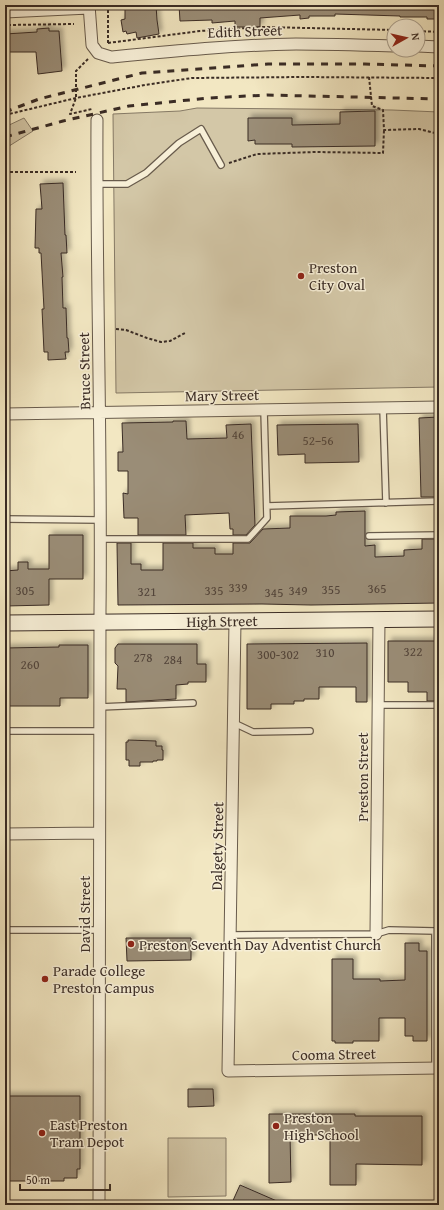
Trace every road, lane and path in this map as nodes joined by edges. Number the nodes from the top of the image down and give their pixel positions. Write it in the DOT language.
graph roads {
  1 [pos="108,5"];
  2 [pos="89,6"];
  3 [pos="5,12"];
  4 [pos="74,24"];
  5 [pos="5,25"];
  6 [pos="386,30"];
  7 [pos="426,31"];
  8 [pos="439,32"];
  9 [pos="108,43"];
  10 [pos="386,46"];
  11 [pos="426,46"];
  12 [pos="439,47"];
  13 [pos="100,53"];
  14 [pos="369,77"];
  15 [pos="439,78"];
  16 [pos="76,98"];
  17 [pos="5,115"];
  18 [pos="97,120"];
  19 [pos="384,130"];
  20 [pos="439,134"];
  21 [pos="222,165"];
  22 [pos="5,172"];
  23 [pos="76,172"];
  24 [pos="96,184"];
  25 [pos="116,329"];
  26 [pos="185,333"];
  27 [pos="439,407"];
  28 [pos="383,408"];
  29 [pos="264,410"];
  30 [pos="99,413"];
  31 [pos="5,414"];
  32 [pos="439,501"];
  33 [pos="386,503"];
  34 [pos="266,506"];
  35 [pos="5,520"];
  36 [pos="100,520"];
  37 [pos="439,535"];
  38 [pos="369,536"];
  39 [pos="101,539"];
  40 [pos="439,619"];
  41 [pos="5,623"];
  42 [pos="378,624"];
  43 [pos="235,625"];
  44 [pos="100,627"];
  45 [pos="439,628"];
  46 [pos="5,632"];
  47 [pos="193,703"];
  48 [pos="377,705"];
  49 [pos="439,705"];
  50 [pos="100,707"];
  51 [pos="234,723"];
  52 [pos="5,731"];
  53 [pos="100,731"];
  54 [pos="310,731"];
  55 [pos="99,833"];
  56 [pos="5,834"];
  57 [pos="5,930"];
  58 [pos="99,930"];
  59 [pos="376,934"];
  60 [pos="230,935"];
  61 [pos="437,1068"];
  62 [pos="228,1071"];
  63 [pos="99,1205"];
  1 -- 9 [label="path"];
  2 -- 3 [label="street"];
  2 -- 13 [label="street"];
  4 -- 5 [label="path"];
  6 -- 9 [label="path"];
  7 -- 8 [label="path"];
  9 -- 13 [label="path"];
  10 -- 13 [label="street, Edith Street"];
  11 -- 12 [label="street"];
  13 -- 16 [label="path"];
  14 -- 15 [label="path"];
  14 -- 16 [label="path"];
  14 -- 19 [label="path"];
  16 -- 17 [label="path"];
  16 -- 18 [label="path"];
  18 -- 24 [label="street, Bruce Street"];
  19 -- 20 [label="path"];
  19 -- 21 [label="path"];
  21 -- 24 [label="lane"];
  22 -- 23 [label="path"];
  24 -- 30 [label="street, Bruce Street"];
  25 -- 26 [label="path"];
  27 -- 28 [label="street, Mary Street"];
  28 -- 29 [label="street, Mary Street"];
  28 -- 33 [label="lane"];
  29 -- 30 [label="street, Mary Street"];
  29 -- 34 [label="lane"];
  30 -- 31 [label="street, Mary Street"];
  30 -- 36 [label="street, Bruce Street"];
  32 -- 33 [label="lane"];
  33 -- 34 [label="lane"];
  34 -- 39 [label="lane"];
  35 -- 36 [label="lane"];
  36 -- 39 [label="street, Bruce Street"];
  37 -- 38 [label="lane"];
  39 -- 44 [label="street, Bruce Street"];
  40 -- 42 [label="main road, High Street"];
  41 -- 44 [label="main road, High Street"];
  42 -- 43 [label="main road, High Street"];
  42 -- 45 [label="main road, High Street"];
  42 -- 48 [label="street, Preston Street"];
  43 -- 44 [label="main road, High Street"];
  43 -- 51 [label="street, Dalgety Street"];
  44 -- 46 [label="main road, High Street"];
  44 -- 50 [label="street, David Street"];
  47 -- 50 [label="lane"];
  48 -- 49 [label="lane"];
  48 -- 59 [label="street, Preston Street"];
  50 -- 53 [label="street, David Street"];
  51 -- 54 [label="lane"];
  51 -- 60 [label="street, Dalgety Street"];
  52 -- 53 [label="lane"];
  53 -- 55 [label="street, David Street"];
  55 -- 56 [label="street"];
  55 -- 58 [label="street, David Street"];
  57 -- 58 [label="lane"];
  58 -- 63 [label="street, David Street"];
  59 -- 60 [label="lane"];
  59 -- 61 [label="lane"];
  60 -- 62 [label="street, Dalgety Street"];
  61 -- 62 [label="street, Cooma Street"];
}
